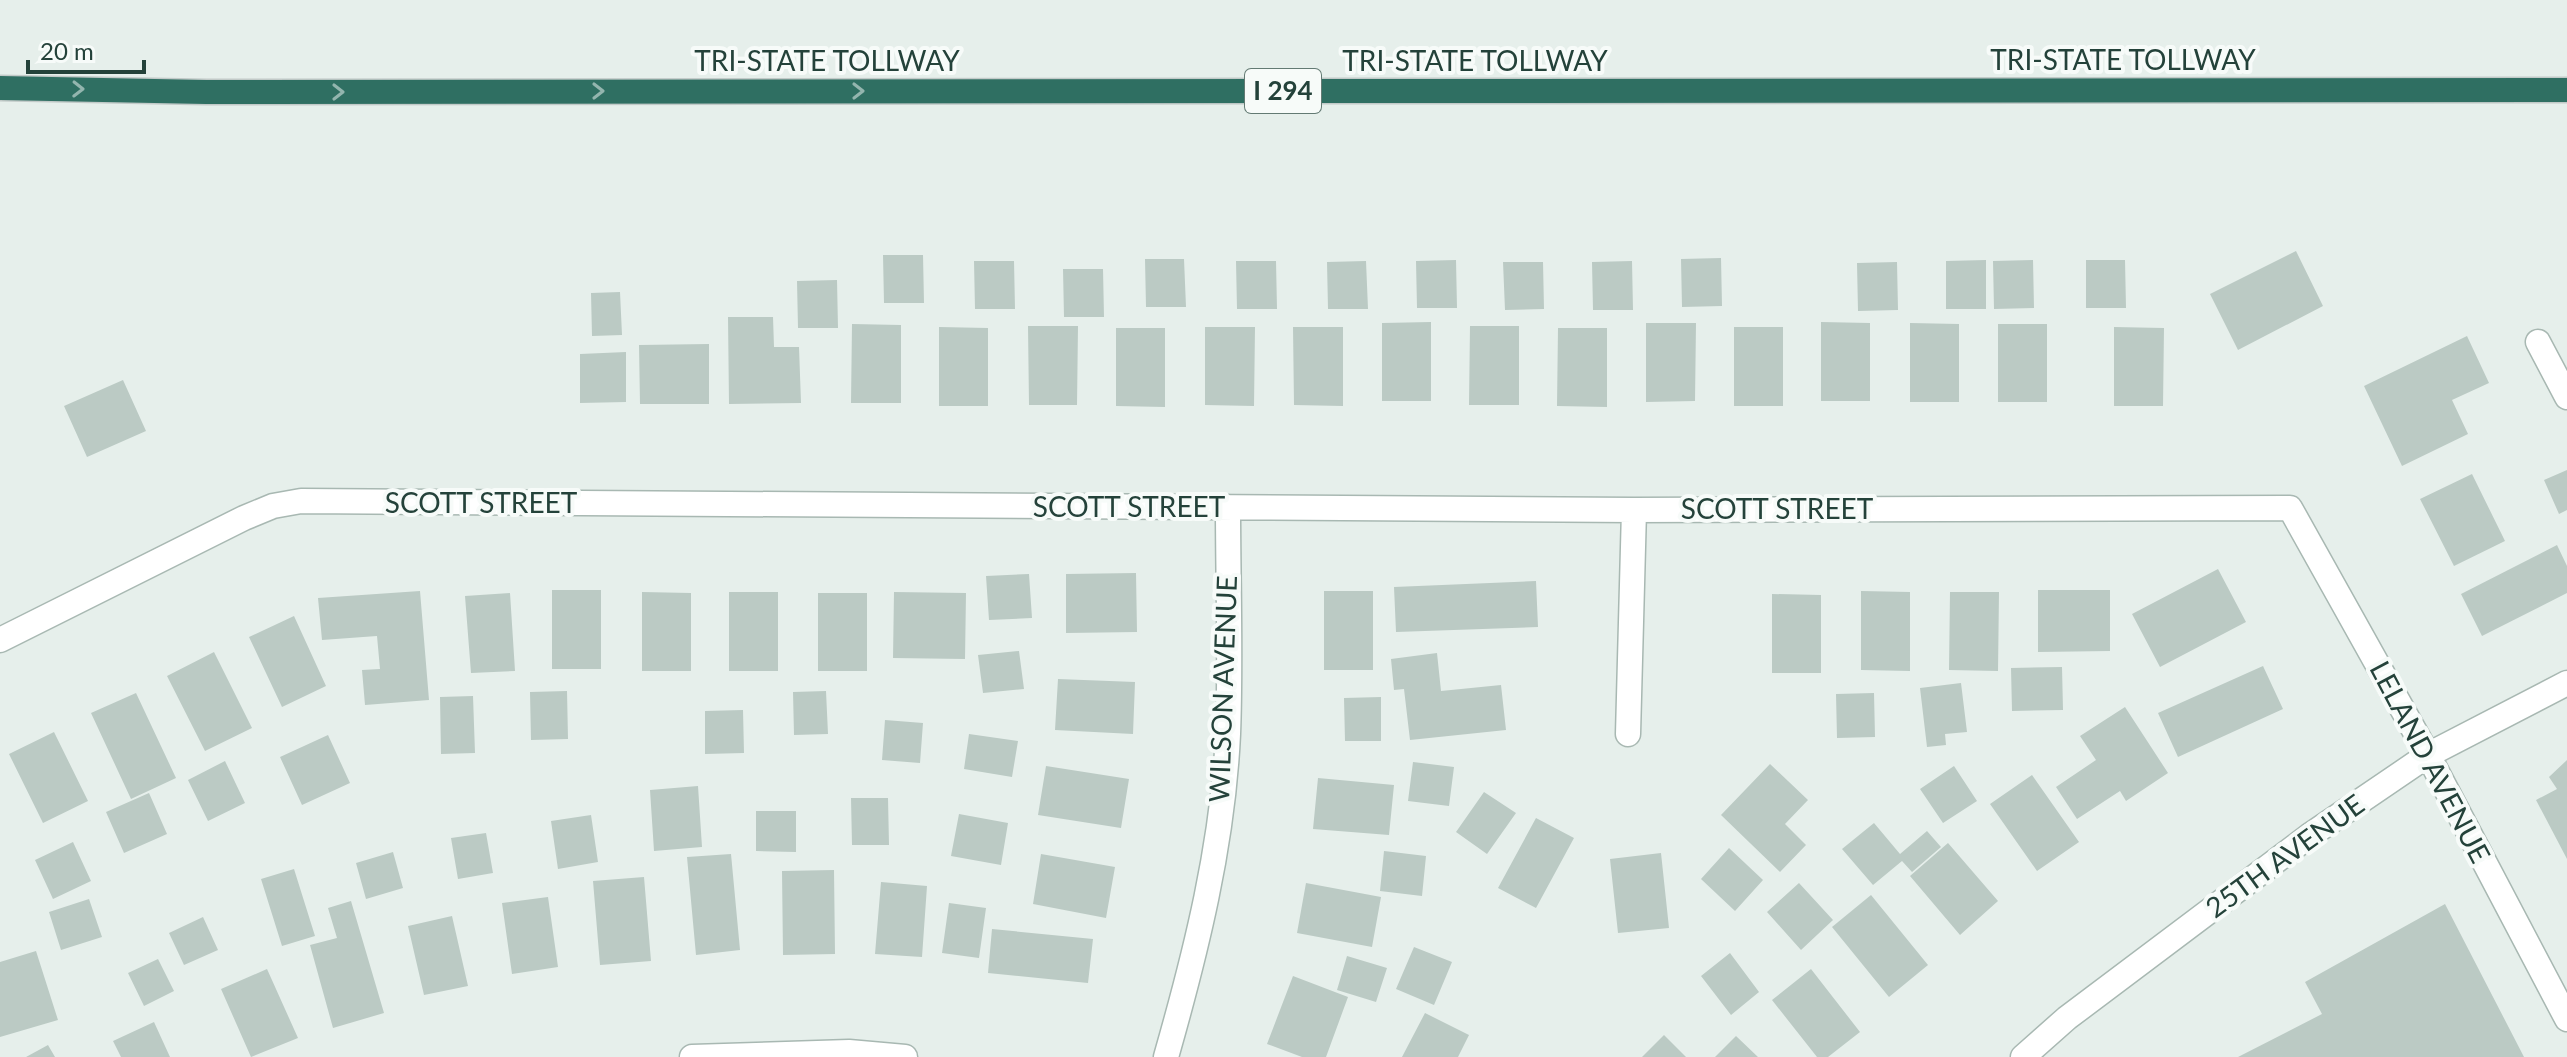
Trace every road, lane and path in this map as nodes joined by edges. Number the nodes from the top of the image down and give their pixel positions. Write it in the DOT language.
graph roads {
  1 [pos="0,88"];
  2 [pos="2567,90"];
  3 [pos="2538,342"];
  4 [pos="2567,397"];
  5 [pos="1228,507"];
  6 [pos="2290,508"];
  7 [pos="1634,510"];
  8 [pos="0,640"];
  9 [pos="2567,683"];
  10 [pos="1628,734"];
  11 [pos="2428,755"];
  12 [pos="2567,1019"];
  13 [pos="692,1057"];
  14 [pos="905,1057"];
  15 [pos="1166,1057"];
  16 [pos="2023,1057"];
  1 -- 2 [label="highway, TRI-STATE TOLLWAY / I 294, one-way"];
  3 -- 4 [label="street"];
  5 -- 7 [label="street, SCOTT STREET"];
  5 -- 8 [label="street, SCOTT STREET"];
  5 -- 15 [label="street, WILSON AVENUE"];
  6 -- 7 [label="street, SCOTT STREET"];
  6 -- 11 [label="street, LELAND AVENUE"];
  7 -- 10 [label="street"];
  9 -- 11 [label="street, 25TH AVENUE"];
  11 -- 12 [label="street, LELAND AVENUE"];
  11 -- 16 [label="street, 25TH AVENUE"];
  13 -- 14 [label="street"];
}
